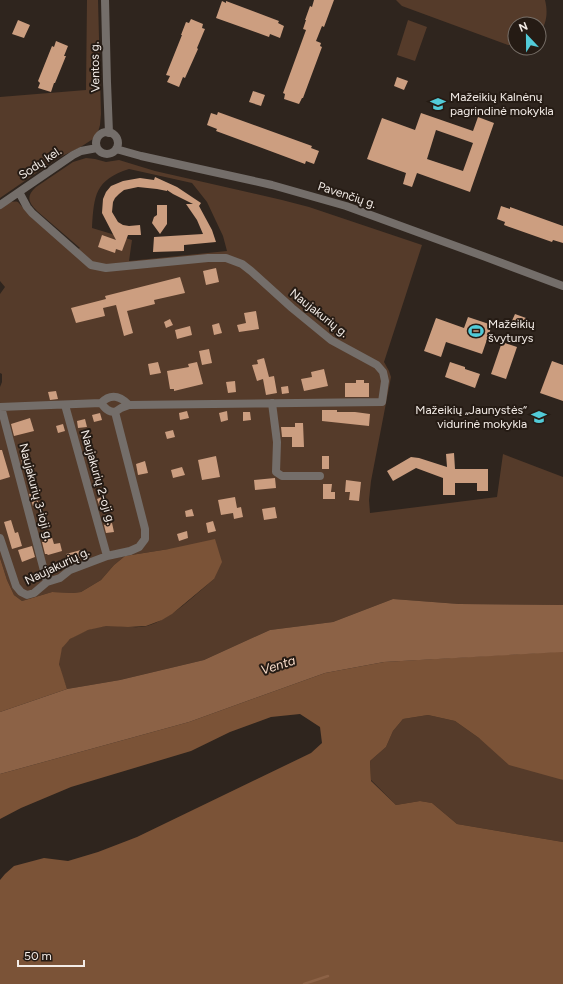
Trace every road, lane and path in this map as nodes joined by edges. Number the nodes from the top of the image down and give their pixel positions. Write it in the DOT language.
graph roads {
  1 [pos="105,0"];
  2 [pos="109,133"];
  3 [pos="97,148"];
  4 [pos="116,149"];
  5 [pos="19,192"];
  6 [pos="0,205"];
  7 [pos="563,286"];
  8 [pos="101,403"];
  9 [pos="272,403"];
  10 [pos="65,405"];
  11 [pos="129,405"];
  12 [pos="0,407"];
  13 [pos="115,412"];
  14 [pos="320,476"];
  15 [pos="0,538"];
  16 [pos="107,556"];
  17 [pos="47,582"];
  1 -- 2 [label="street, Ventos g."];
  2 -- 3 [label="street"];
  2 -- 4 [label="street, Ventos g."];
  3 -- 4 [label="street"];
  3 -- 5 [label="street, Sodų kel."];
  4 -- 7 [label="street, Pavenčių g."];
  5 -- 6 [label="street, Sodų kel."];
  5 -- 9 [label="street, Naujakurių g."];
  8 -- 10 [label="street, Naujakurių g."];
  8 -- 11 [label="street, Naujakurių g."];
  8 -- 13 [label="street"];
  9 -- 11 [label="street, Naujakurių g."];
  9 -- 14 [label="street"];
  10 -- 12 [label="street, Naujakurių g."];
  10 -- 16 [label="street, Naujakurių 2-oji g."];
  11 -- 13 [label="street, Naujakurių g."];
  12 -- 17 [label="street, Naujakurių 3-ioji g."];
  13 -- 16 [label="street, Naujakurių g."];
  15 -- 17 [label="street, Naujakurių g."];
  16 -- 17 [label="street, Naujakurių g."];
}
